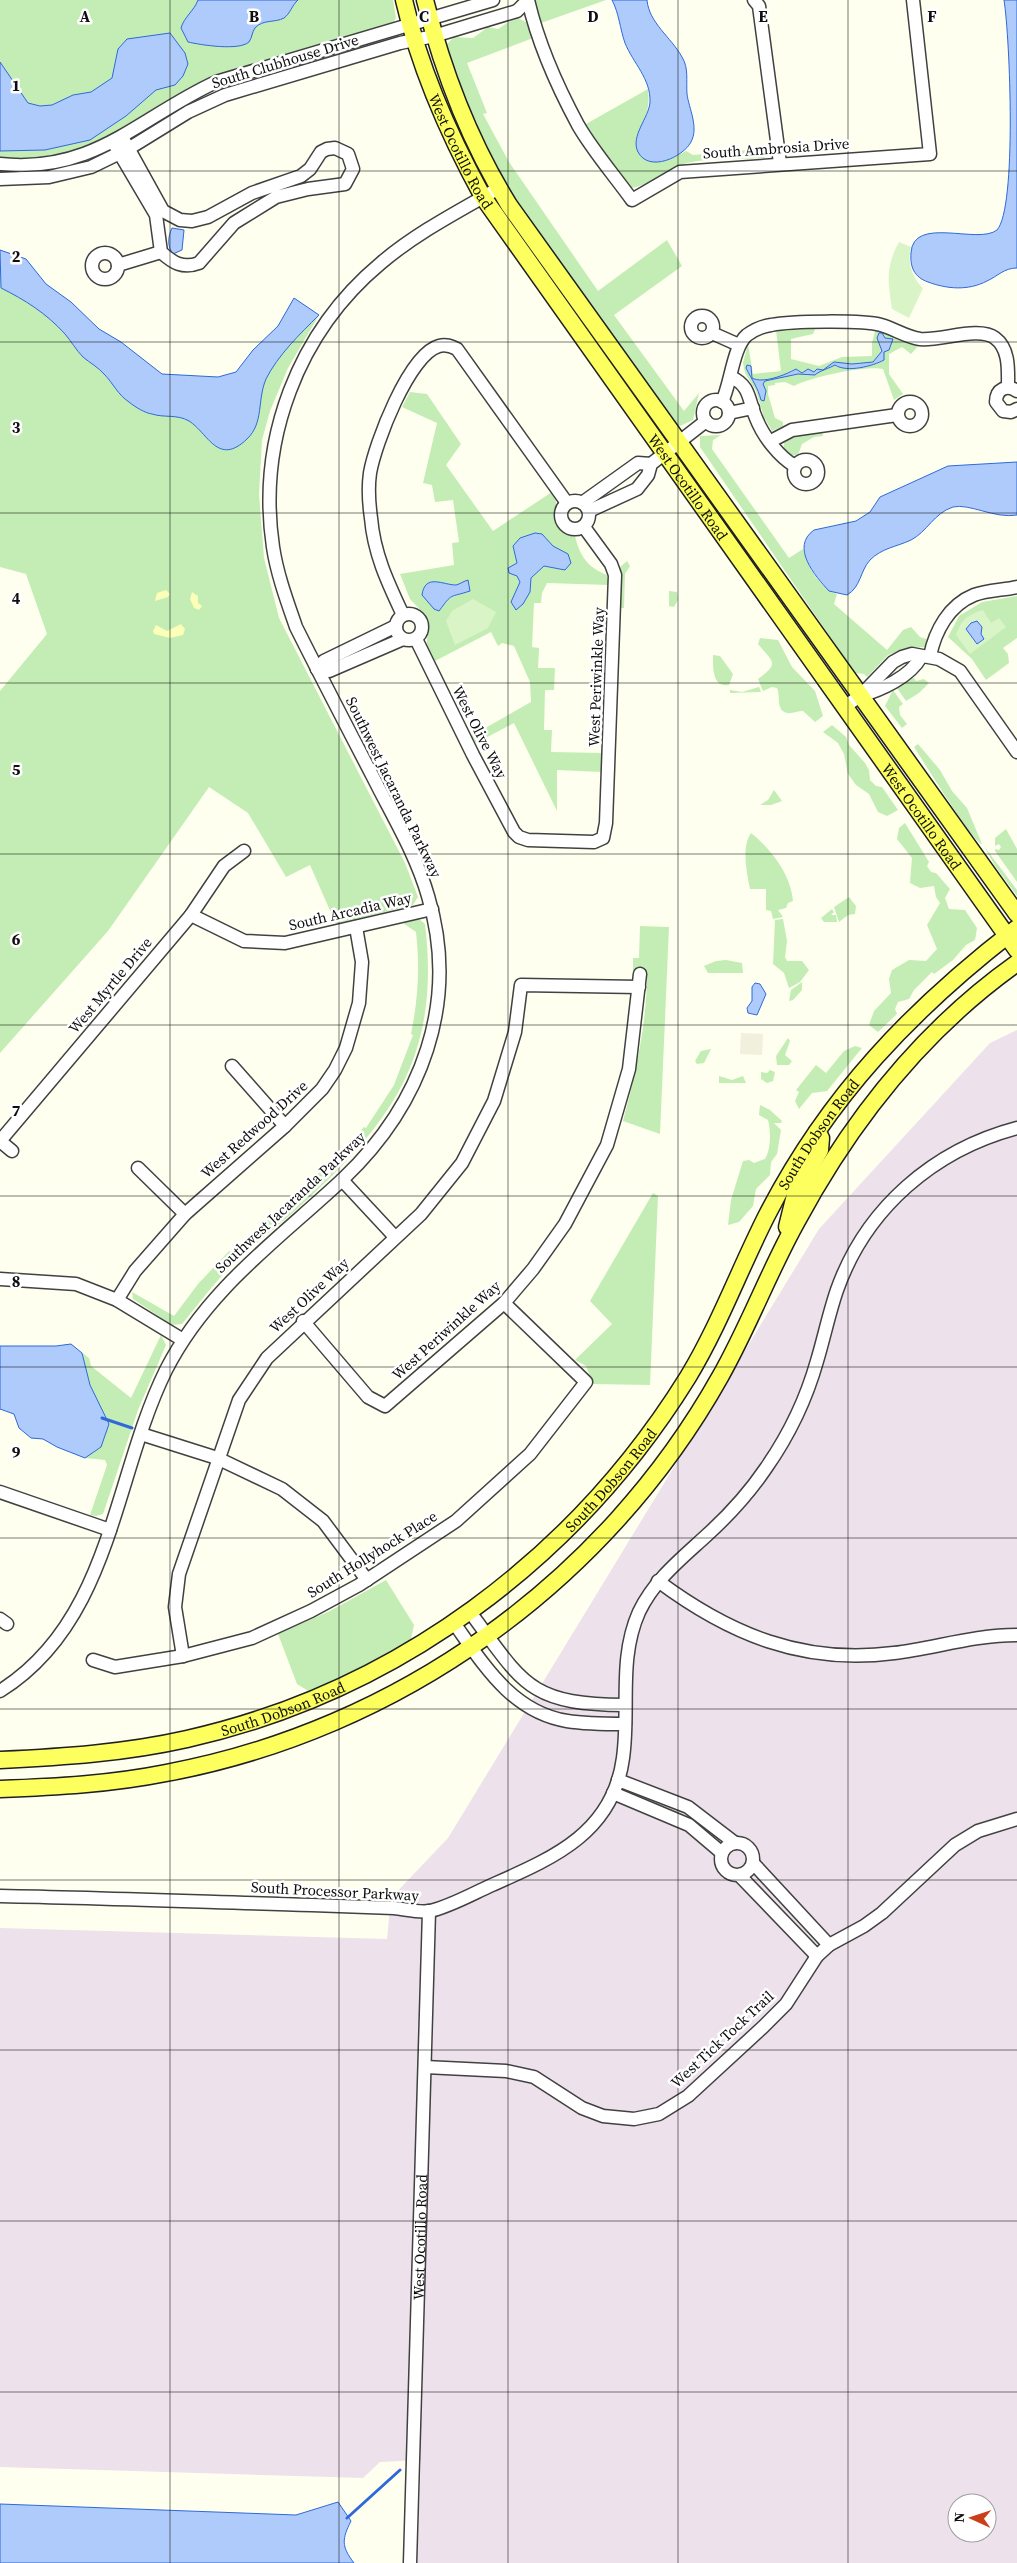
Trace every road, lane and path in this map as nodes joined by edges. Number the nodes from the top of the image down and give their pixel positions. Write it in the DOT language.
graph roads {
  1 [pos="404,0"];
  2 [pos="425,0"];
  3 [pos="493,0"];
  4 [pos="528,0"];
  5 [pos="754,0"];
  6 [pos="913,0"];
  7 [pos="429,17"];
  8 [pos="412,32"];
  9 [pos="434,36"];
  10 [pos="117,139"];
  11 [pos="124,151"];
  12 [pos="780,163"];
  13 [pos="0,164"];
  14 [pos="0,179"];
  15 [pos="499,188"];
  16 [pos="482,198"];
  17 [pos="161,252"];
  18 [pos="118,264"];
  19 [pos="712,333"];
  20 [pos="739,345"];
  21 [pos="731,377"];
  22 [pos="1012,389"];
  23 [pos="722,402"];
  24 [pos="753,408"];
  25 [pos="1017,409"];
  26 [pos="729,413"];
  27 [pos="897,415"];
  28 [pos="706,421"];
  29 [pos="770,441"];
  30 [pos="678,443"];
  31 [pos="657,459"];
  32 [pos="795,466"];
  33 [pos="567,503"];
  34 [pos="585,507"];
  35 [pos="584,527"];
  36 [pos="1017,587"];
  37 [pos="403,615"];
  38 [pos="396,626"];
  39 [pos="410,639"];
  40 [pos="925,657"];
  41 [pos="893,662"];
  42 [pos="317,669"];
  43 [pos="903,674"];
  44 [pos="860,696"];
  45 [pos="844,706"];
  46 [pos="1017,752"];
  47 [pos="519,837"];
  48 [pos="244,851"];
  49 [pos="432,909"];
  50 [pos="1017,914"];
  51 [pos="191,915"];
  52 [pos="356,927"];
  53 [pos="1012,932"];
  54 [pos="1017,950"];
  55 [pos="1017,963"];
  56 [pos="640,974"];
  57 [pos="639,987"];
  58 [pos="232,1066"];
  59 [pos="285,1126"];
  60 [pos="1017,1128"];
  61 [pos="817,1132"];
  62 [pos="0,1141"];
  63 [pos="12,1151"];
  64 [pos="138,1168"];
  65 [pos="342,1180"];
  66 [pos="185,1214"];
  67 [pos="395,1238"];
  68 [pos="780,1254"];
  69 [pos="0,1279"];
  70 [pos="117,1300"];
  71 [pos="504,1303"];
  72 [pos="303,1321"];
  73 [pos="183,1340"];
  74 [pos="141,1434"];
  75 [pos="217,1458"];
  76 [pos="0,1492"];
  77 [pos="110,1530"];
  78 [pos="366,1580"];
  79 [pos="658,1581"];
  80 [pos="470,1612"];
  81 [pos="454,1623"];
  82 [pos="487,1636"];
  83 [pos="1017,1636"];
  84 [pos="471,1647"];
  85 [pos="183,1656"];
  86 [pos="93,1660"];
  87 [pos="0,1691"];
  88 [pos="625,1705"];
  89 [pos="624,1724"];
  90 [pos="0,1760"];
  91 [pos="618,1780"];
  92 [pos="0,1789"];
  93 [pos="614,1793"];
  94 [pos="1017,1819"];
  95 [pos="735,1843"];
  96 [pos="722,1853"];
  97 [pos="754,1863"];
  98 [pos="740,1876"];
  99 [pos="0,1896"];
  100 [pos="429,1911"];
  101 [pos="828,1945"];
  102 [pos="817,1956"];
  103 [pos="425,2067"];
  104 [pos="410,2563"];
  1 -- 8 [label="main road, West Ocotillo Road"];
  2 -- 7 [label="main road, West Ocotillo Road"];
  3 -- 7 [label="street, South Clubhouse Drive"];
  4 -- 9 [label="street, South Clubhouse Drive"];
  4 -- 12 [label="street, South Ambrosia Drive"];
  5 -- 12 [label="street"];
  6 -- 12 [label="street, South Ambrosia Drive"];
  7 -- 8 [label="street, South Clubhouse Drive"];
  7 -- 9 [label="main road, West Ocotillo Road"];
  8 -- 9 [label="street, South Clubhouse Drive"];
  8 -- 10 [label="street, South Clubhouse Drive"];
  8 -- 11 [label="street, South Clubhouse Drive"];
  8 -- 16 [label="main road, West Ocotillo Road"];
  9 -- 15 [label="main road, West Ocotillo Road"];
  10 -- 11 [label="street"];
  10 -- 13 [label="street, South Clubhouse Drive"];
  11 -- 14 [label="street, South Clubhouse Drive"];
  11 -- 17 [label="street"];
  11 -- 17 [label="street"];
  15 -- 16 [label="street, Southwest Jacaranda Parkway"];
  15 -- 30 [label="main road, West Ocotillo Road"];
  16 -- 31 [label="main road, West Ocotillo Road"];
  16 -- 42 [label="street, Southwest Jacaranda Parkway"];
  17 -- 18 [label="street"];
  19 -- 20 [label="street"];
  20 -- 21 [label="street"];
  20 -- 22 [label="street"];
  21 -- 23 [label="street"];
  21 -- 24 [label="street"];
  22 -- 25 [label="street"];
  23 -- 26 [label="street"];
  23 -- 28 [label="street"];
  24 -- 26 [label="street"];
  24 -- 29 [label="street"];
  26 -- 28 [label="street"];
  27 -- 29 [label="street"];
  28 -- 30 [label="street"];
  29 -- 32 [label="street"];
  30 -- 31 [label="street"];
  30 -- 44 [label="main road, West Ocotillo Road"];
  31 -- 34 [label="street"];
  31 -- 34 [label="street"];
  31 -- 45 [label="main road, West Ocotillo Road"];
  33 -- 34 [label="street"];
  33 -- 35 [label="street"];
  33 -- 37 [label="street"];
  34 -- 35 [label="street"];
  35 -- 47 [label="street, West Periwinkle Way"];
  36 -- 40 [label="street"];
  37 -- 38 [label="street"];
  37 -- 39 [label="street, West Olive Way"];
  38 -- 39 [label="street, West Olive Way"];
  38 -- 42 [label="street"];
  39 -- 42 [label="street"];
  39 -- 47 [label="street, West Olive Way"];
  40 -- 41 [label="street"];
  40 -- 43 [label="street"];
  40 -- 46 [label="street"];
  41 -- 43 [label="street"];
  41 -- 44 [label="street"];
  42 -- 49 [label="street, Southwest Jacaranda Parkway"];
  43 -- 44 [label="street"];
  44 -- 45 [label="street"];
  44 -- 50 [label="main road, West Ocotillo Road"];
  45 -- 53 [label="main road, West Ocotillo Road"];
  48 -- 51 [label="street, West Myrtle Drive"];
  49 -- 52 [label="street, South Arcadia Way"];
  49 -- 65 [label="street, Southwest Jacaranda Parkway"];
  51 -- 52 [label="street, South Arcadia Way"];
  51 -- 62 [label="street, West Myrtle Drive"];
  52 -- 59 [label="street, West Redwood Drive"];
  53 -- 54 [label="main road, West Ocotillo Road"];
  53 -- 61 [label="main road, South Dobson Road"];
  55 -- 68 [label="main road, South Dobson Road"];
  56 -- 57 [label="street, West Periwinkle Way"];
  57 -- 67 [label="street, West Olive Way"];
  57 -- 71 [label="street, West Periwinkle Way"];
  58 -- 59 [label="street"];
  59 -- 66 [label="street, West Redwood Drive"];
  60 -- 79 [label="street, South Processor Parkway"];
  61 -- 68 [label="main road"];
  61 -- 80 [label="main road, South Dobson Road"];
  62 -- 63 [label="street"];
  64 -- 66 [label="street"];
  65 -- 67 [label="street"];
  65 -- 73 [label="street, Southwest Jacaranda Parkway"];
  66 -- 70 [label="street, West Redwood Drive"];
  67 -- 72 [label="street, West Olive Way"];
  68 -- 82 [label="main road, South Dobson Road"];
  69 -- 70 [label="street"];
  70 -- 73 [label="street"];
  71 -- 72 [label="street, West Periwinkle Way"];
  71 -- 78 [label="street, South Hollyhock Place"];
  72 -- 75 [label="street, West Olive Way"];
  73 -- 74 [label="street, Southwest Jacaranda Parkway"];
  74 -- 75 [label="street"];
  74 -- 77 [label="street, Southwest Jacaranda Parkway"];
  75 -- 78 [label="street"];
  75 -- 85 [label="street, West Olive Way"];
  76 -- 77 [label="street"];
  77 -- 87 [label="street, Southwest Jacaranda Parkway"];
  78 -- 85 [label="street, South Hollyhock Place"];
  79 -- 83 [label="street"];
  79 -- 88 [label="street, South Processor Parkway"];
  80 -- 81 [label="main road, South Dobson Road"];
  80 -- 82 [label="street"];
  81 -- 84 [label="street"];
  81 -- 90 [label="main road, South Dobson Road"];
  82 -- 84 [label="main road, South Dobson Road"];
  82 -- 88 [label="street"];
  84 -- 89 [label="street"];
  84 -- 92 [label="main road, South Dobson Road"];
  85 -- 86 [label="street, South Hollyhock Place"];
  88 -- 89 [label="street, South Processor Parkway"];
  89 -- 91 [label="street, South Processor Parkway"];
  91 -- 93 [label="street, South Processor Parkway"];
  91 -- 95 [label="street"];
  93 -- 96 [label="street"];
  93 -- 100 [label="street, South Processor Parkway"];
  94 -- 101 [label="street, West Tick Tock Trail"];
  95 -- 96 [label="street"];
  95 -- 97 [label="street"];
  96 -- 98 [label="street"];
  97 -- 98 [label="street"];
  97 -- 101 [label="street"];
  98 -- 102 [label="street"];
  99 -- 100 [label="street, South Processor Parkway"];
  100 -- 103 [label="street, West Ocotillo Road"];
  101 -- 102 [label="street, West Tick Tock Trail"];
  102 -- 103 [label="street, West Tick Tock Trail"];
  103 -- 104 [label="street, West Ocotillo Road"];
}
